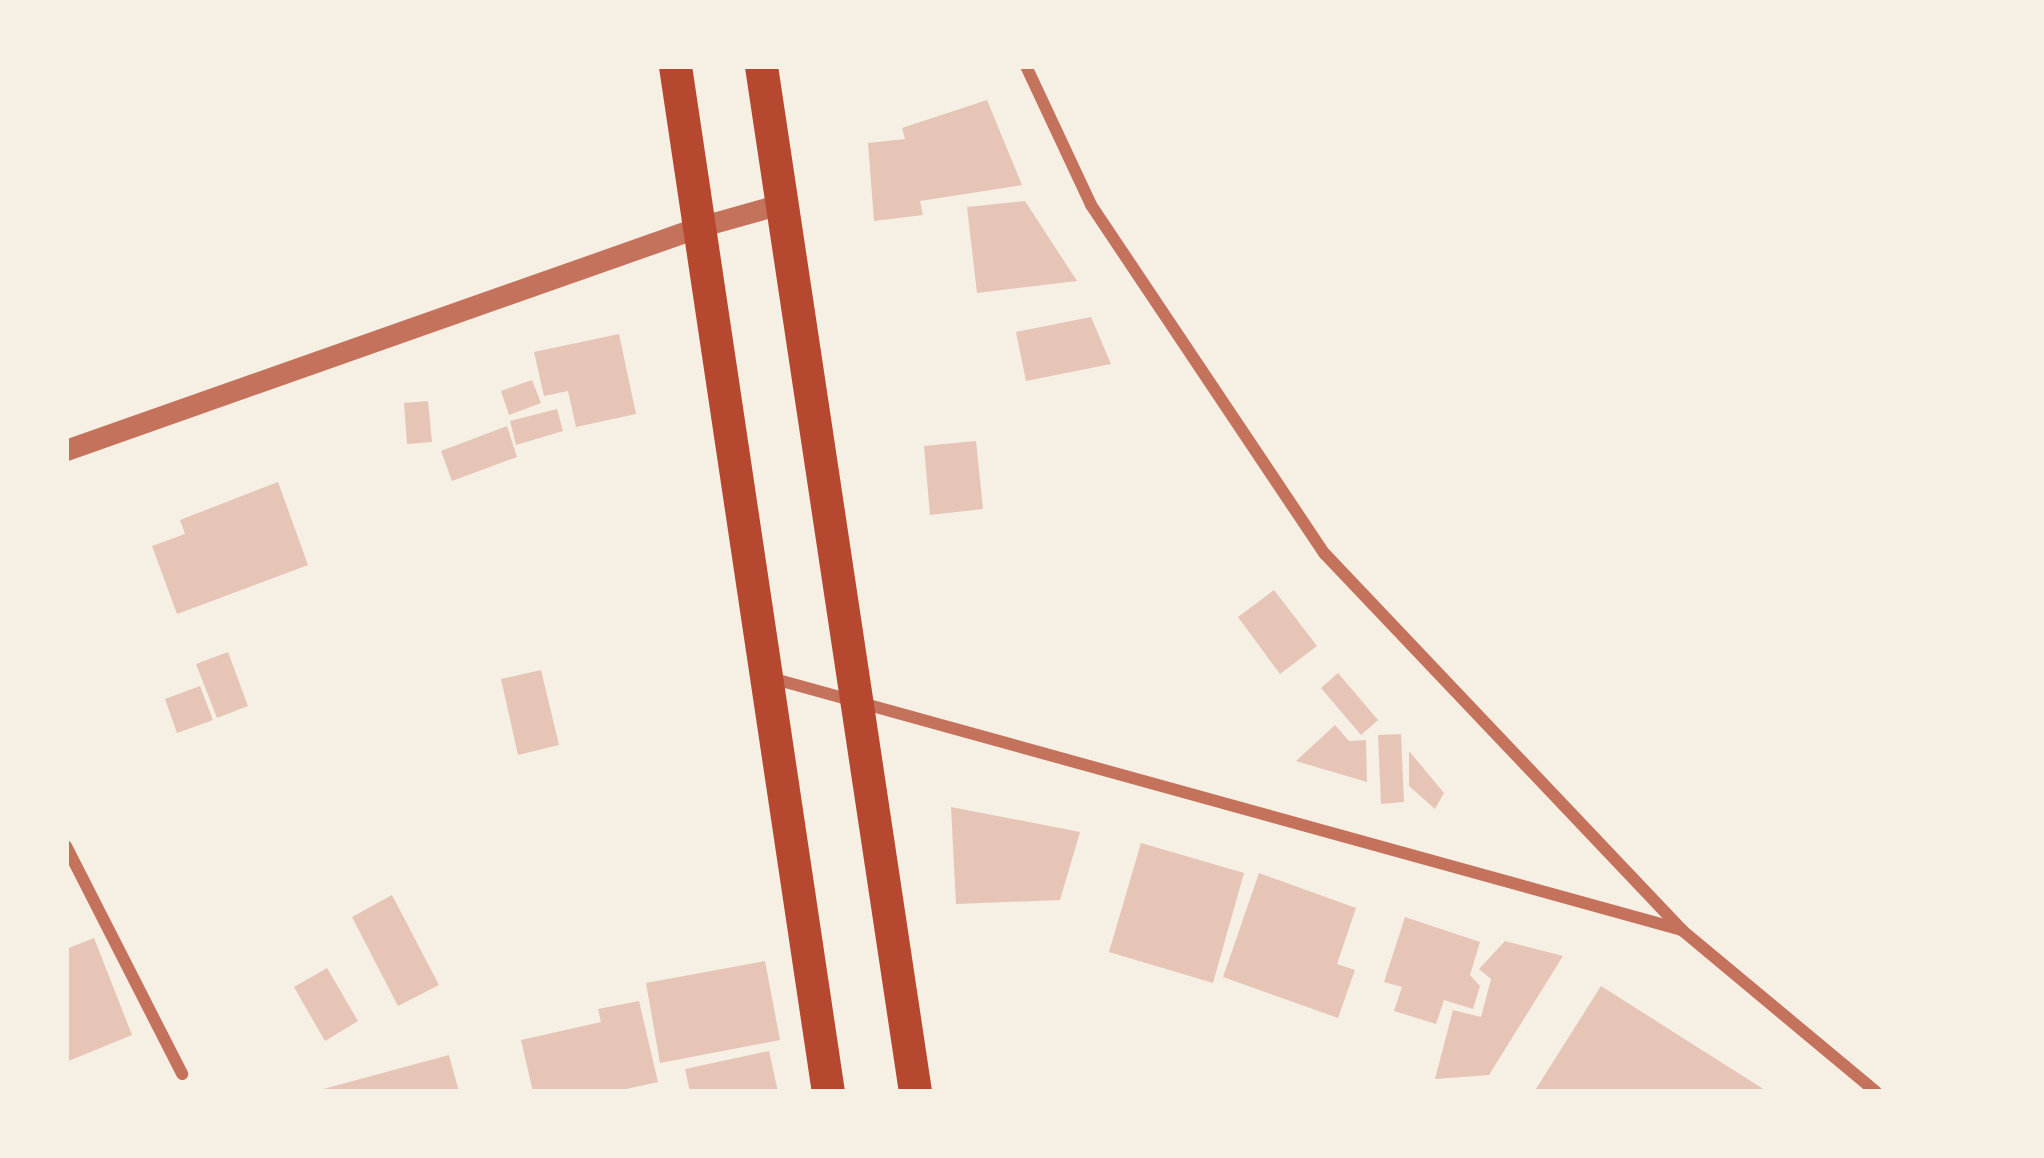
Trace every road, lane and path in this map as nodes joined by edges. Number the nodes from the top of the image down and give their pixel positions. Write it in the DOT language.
graph roads {
  1 [pos="675,66"];
  2 [pos="761,66"];
  3 [pos="1026,66"];
  4 [pos="781,204"];
  5 [pos="699,227"];
  6 [pos="66,450"];
  7 [pos="764,676"];
  8 [pos="853,700"];
  9 [pos="66,846"];
  10 [pos="1683,931"];
  11 [pos="182,1074"];
  12 [pos="828,1092"];
  13 [pos="915,1092"];
  14 [pos="1876,1092"];
  1 -- 5 [label="highway"];
  2 -- 4 [label="highway"];
  3 -- 10 [label="street"];
  4 -- 5 [label="street"];
  4 -- 8 [label="highway"];
  5 -- 6 [label="street"];
  5 -- 7 [label="highway"];
  7 -- 8 [label="street"];
  7 -- 12 [label="highway"];
  8 -- 10 [label="street"];
  8 -- 13 [label="highway"];
  9 -- 11 [label="street"];
  10 -- 14 [label="street"];
}
